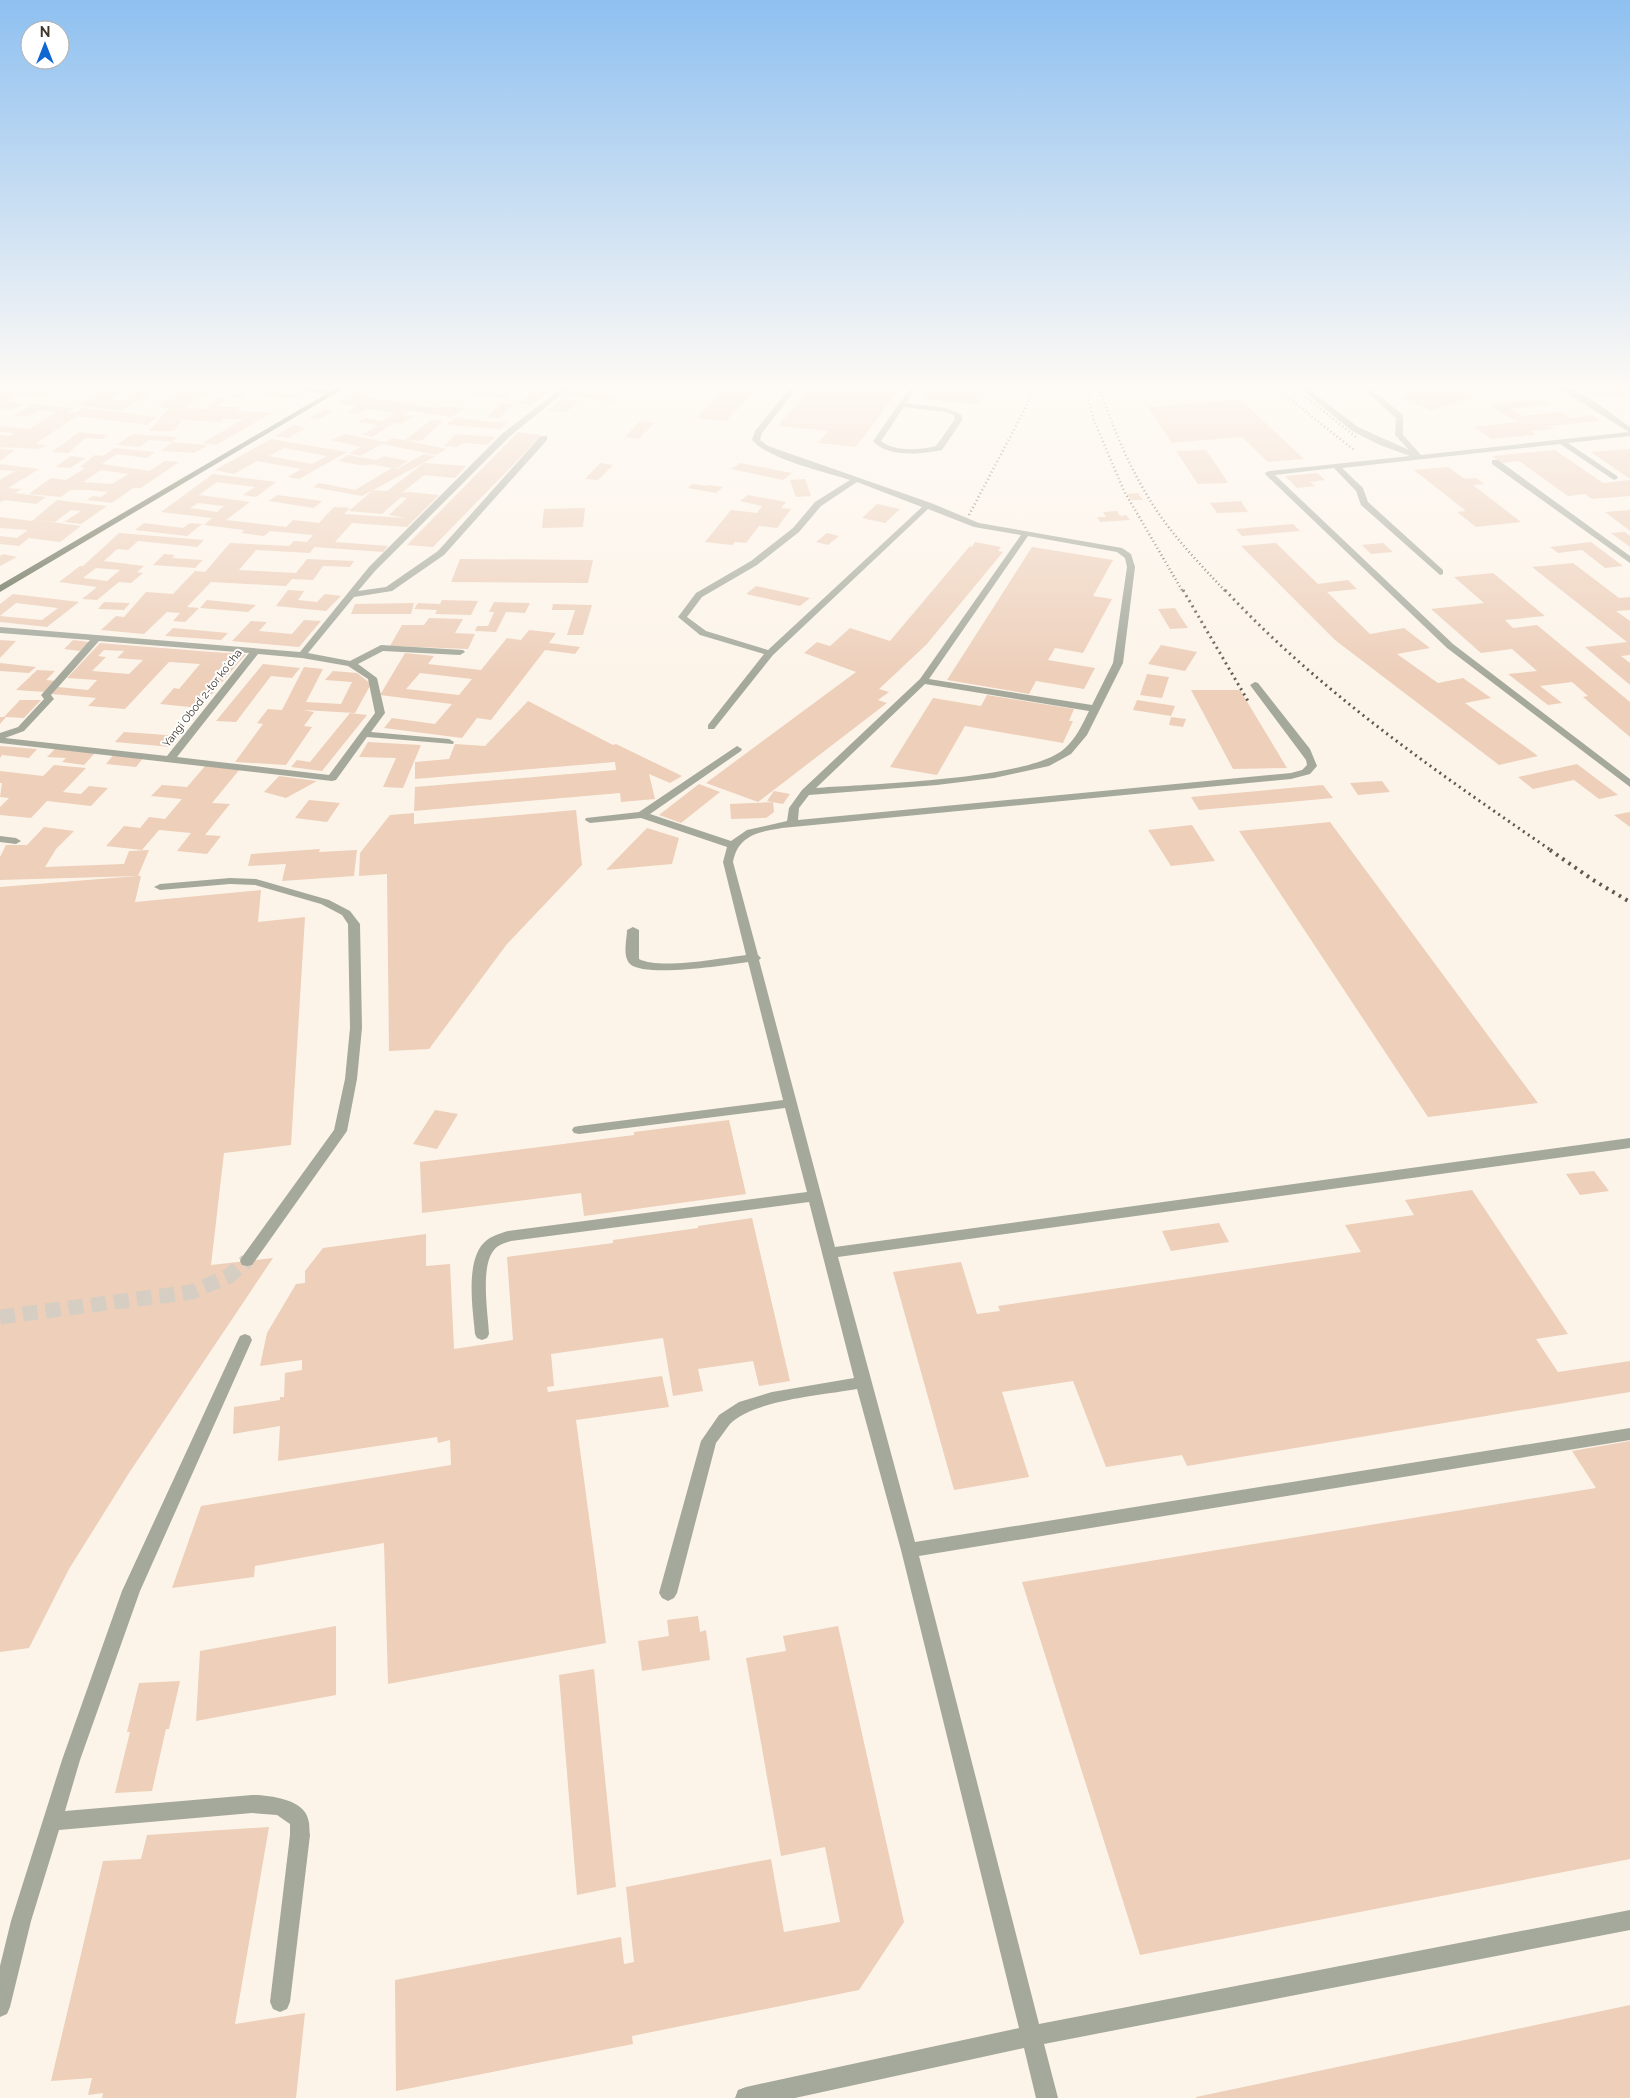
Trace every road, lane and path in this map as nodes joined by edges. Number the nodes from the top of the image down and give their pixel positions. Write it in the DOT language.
graph roads {
  1 [pos="182,482"];
  2 [pos="459,482"];
  3 [pos="505,482"];
  4 [pos="852,482"];
  5 [pos="864,482"];
  6 [pos="1278,482"];
  7 [pos="1352,482"];
  8 [pos="1522,482"];
  9 [pos="928,505"];
  10 [pos="1025,535"];
  11 [pos="1630,560"];
  12 [pos="1440,572"];
  13 [pos="0,589"];
  14 [pos="351,595"];
  15 [pos="0,630"];
  16 [pos="96,639"];
  17 [pos="255,652"];
  18 [pos="460,652"];
  19 [pos="770,653"];
  20 [pos="302,655"];
  21 [pos="351,664"];
  22 [pos="923,681"];
  23 [pos="1255,685"];
  24 [pos="1096,709"];
  25 [pos="711,727"];
  26 [pos="365,734"];
  27 [pos="0,736"];
  28 [pos="0,740"];
  29 [pos="449,742"];
  30 [pos="737,749"];
  31 [pos="170,759"];
  32 [pos="1630,784"];
  33 [pos="806,792"];
  34 [pos="642,815"];
  35 [pos="590,820"];
  36 [pos="792,824"];
  37 [pos="0,839"];
  38 [pos="16,841"];
  39 [pos="732,845"];
  40 [pos="160,887"];
  41 [pos="633,930"];
  42 [pos="755,958"];
  43 [pos="791,1103"];
  44 [pos="579,1130"];
  45 [pos="1630,1143"];
  46 [pos="815,1196"];
  47 [pos="830,1253"];
  48 [pos="247,1261"];
  49 [pos="482,1334"];
  50 [pos="245,1340"];
  51 [pos="862,1382"];
  52 [pos="1630,1434"];
  53 [pos="909,1550"];
  54 [pos="668,1593"];
  55 [pos="52,1821"];
  56 [pos="1630,1920"];
  57 [pos="280,2002"];
  58 [pos="0,2007"];
  59 [pos="1030,2036"];
  60 [pos="746,2098"];
  61 [pos="1046,2098"];
  1 -- 13 [label="main road"];
  2 -- 14 [label="street"];
  3 -- 14 [label="street"];
  4 -- 19 [label="street"];
  5 -- 9 [label="street"];
  6 -- 32 [label="street"];
  7 -- 12 [label="street"];
  8 -- 11 [label="street"];
  9 -- 10 [label="street"];
  9 -- 19 [label="street"];
  10 -- 22 [label="street"];
  10 -- 24 [label="street"];
  14 -- 20 [label="street"];
  15 -- 16 [label="street"];
  16 -- 17 [label="street"];
  16 -- 27 [label="street"];
  17 -- 20 [label="street"];
  17 -- 31 [label="street, Yangi Obod 2-tor koʻcha"];
  18 -- 21 [label="street"];
  19 -- 25 [label="street"];
  20 -- 21 [label="street"];
  21 -- 26 [label="street"];
  22 -- 24 [label="street"];
  22 -- 33 [label="street"];
  23 -- 36 [label="street"];
  24 -- 33 [label="street"];
  26 -- 29 [label="street"];
  26 -- 31 [label="street"];
  28 -- 31 [label="street"];
  30 -- 34 [label="street"];
  33 -- 36 [label="street"];
  34 -- 35 [label="street"];
  34 -- 39 [label="street"];
  36 -- 39 [label="street"];
  37 -- 38 [label="street"];
  39 -- 42 [label="street"];
  40 -- 48 [label="street"];
  41 -- 42 [label="street"];
  42 -- 43 [label="street"];
  43 -- 44 [label="street"];
  43 -- 46 [label="street"];
  45 -- 47 [label="street"];
  46 -- 47 [label="street"];
  46 -- 49 [label="street"];
  47 -- 51 [label="street"];
  50 -- 55 [label="street"];
  51 -- 53 [label="street"];
  51 -- 54 [label="street"];
  52 -- 53 [label="street"];
  53 -- 59 [label="street"];
  55 -- 57 [label="street"];
  55 -- 58 [label="street"];
  56 -- 59 [label="street"];
  59 -- 60 [label="street"];
  59 -- 61 [label="street"];
}
